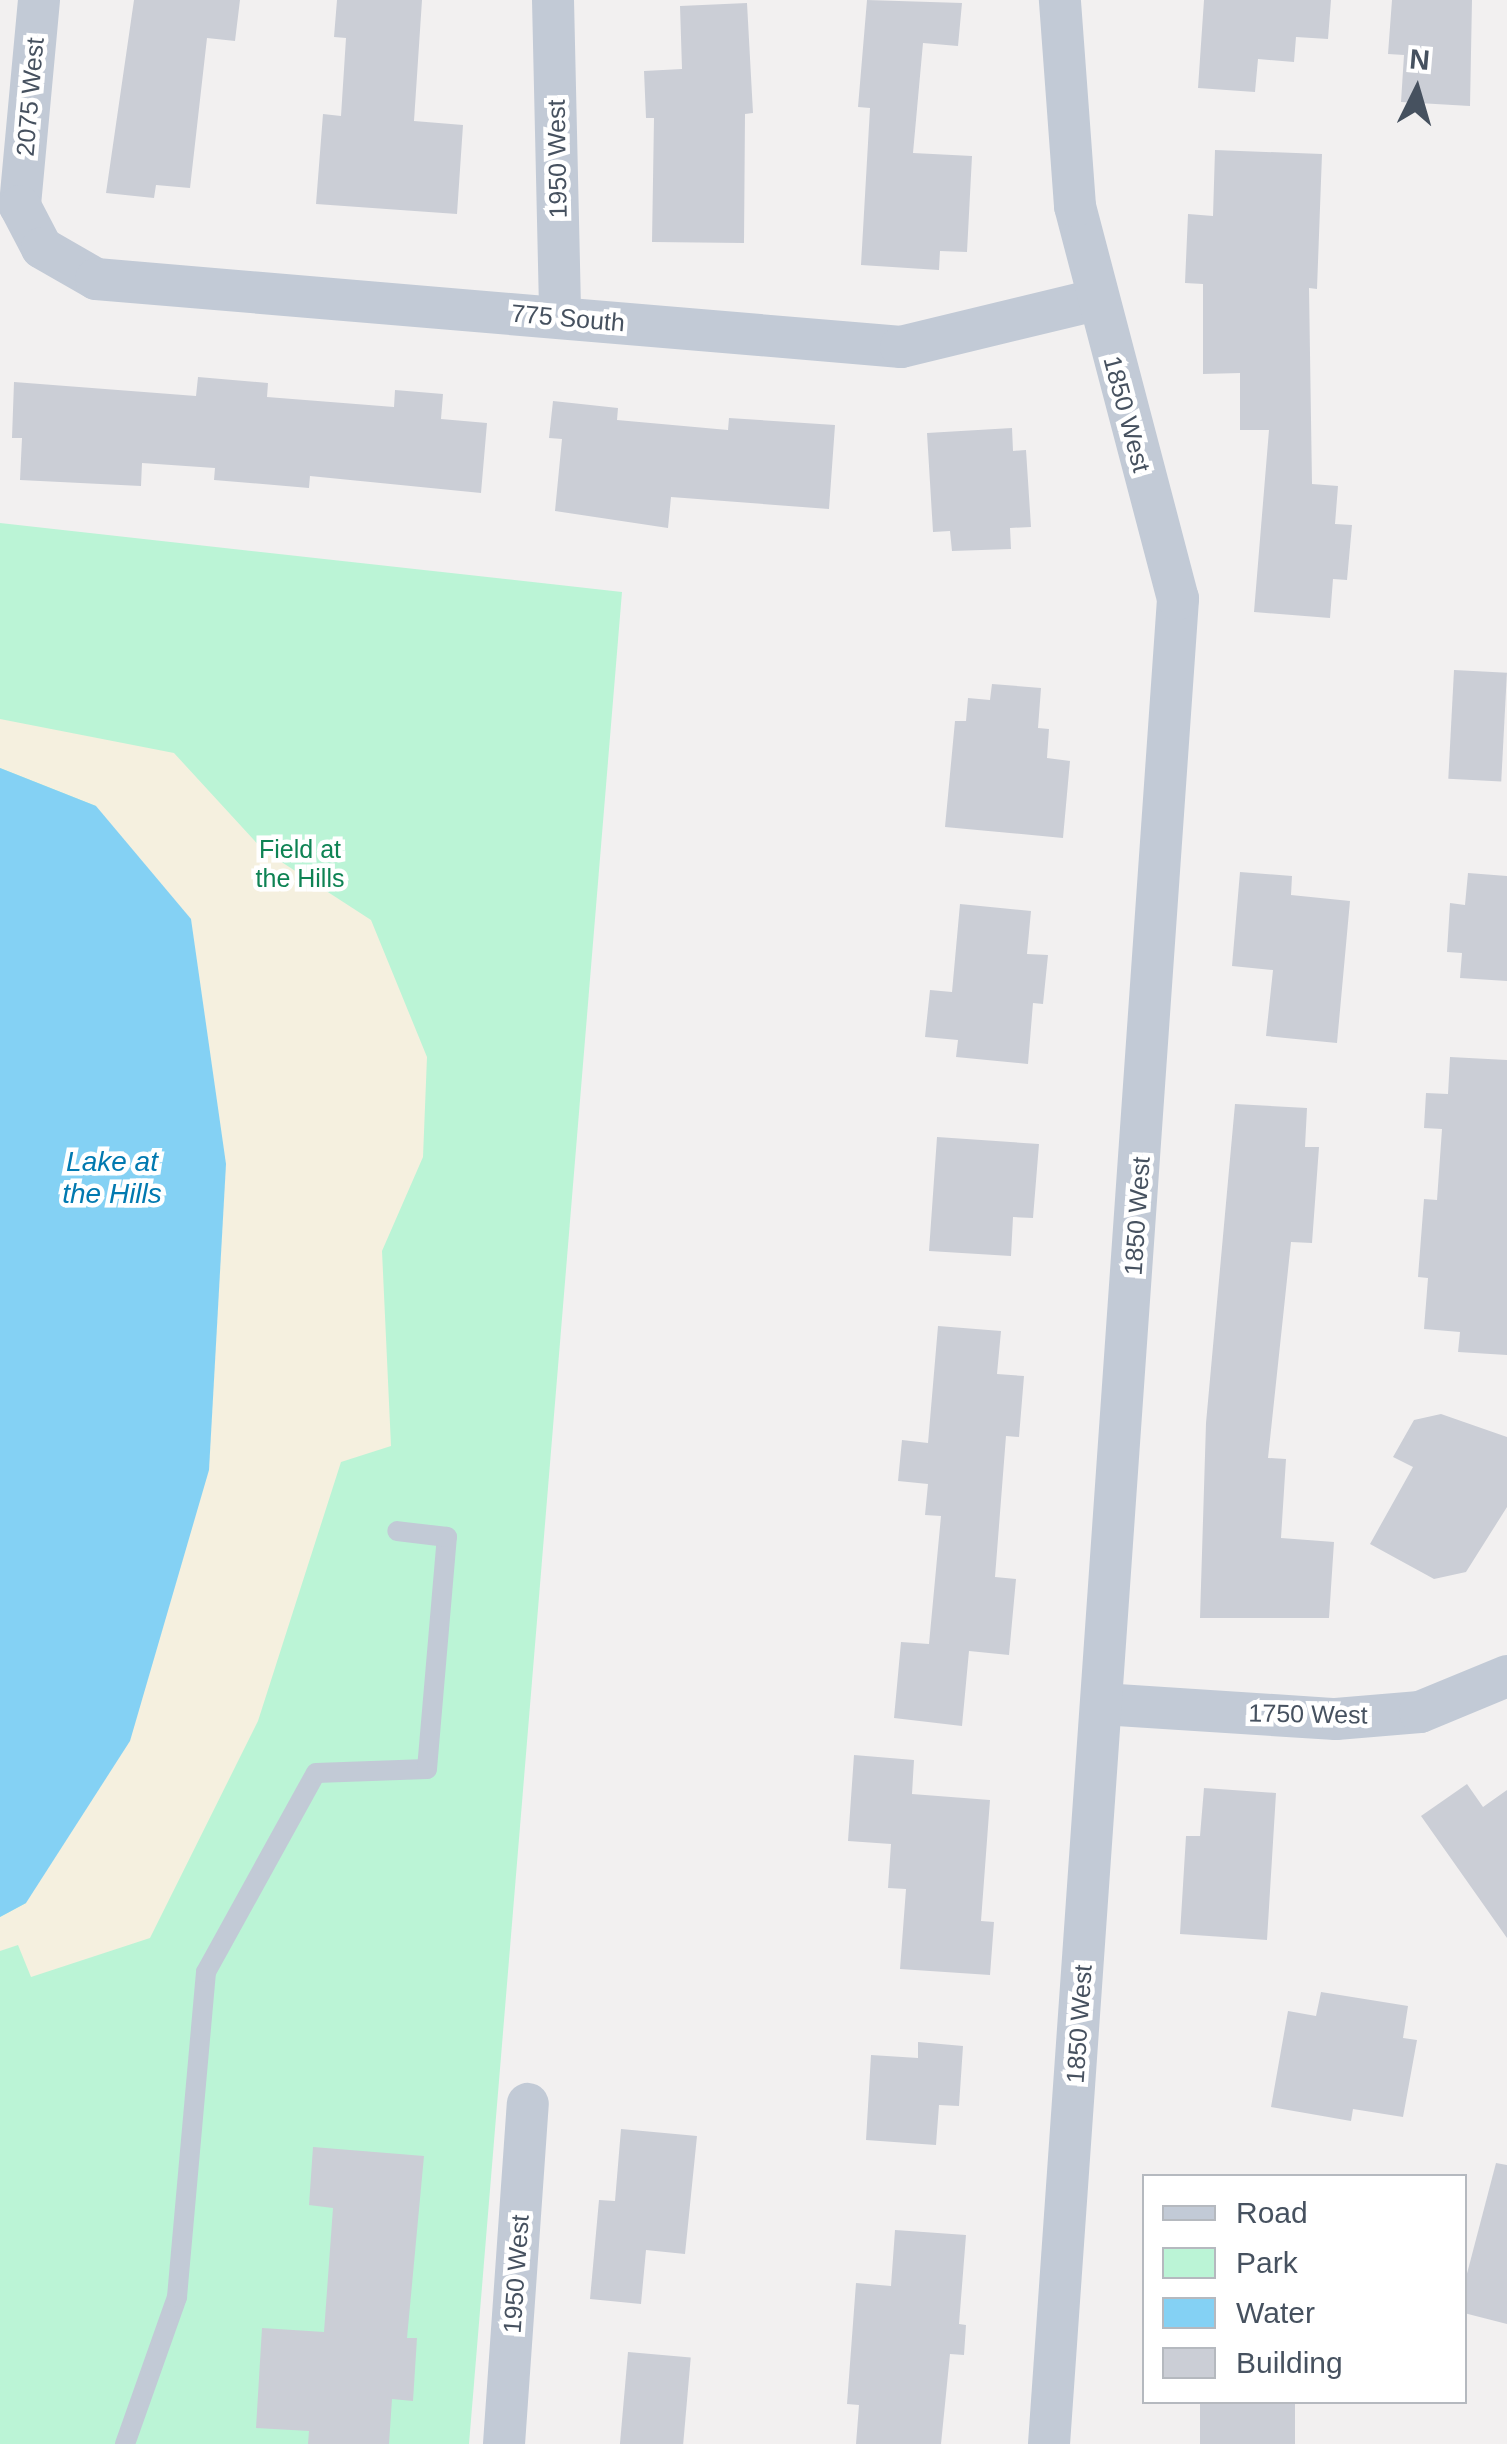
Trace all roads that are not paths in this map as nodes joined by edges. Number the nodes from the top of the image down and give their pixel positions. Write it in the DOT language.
graph roads {
  1 [pos="38,0"];
  2 [pos="553,0"];
  3 [pos="1060,0"];
  4 [pos="42,248"];
  5 [pos="1096,300"];
  6 [pos="560,317"];
  7 [pos="397,1532"];
  8 [pos="1507,1676"];
  9 [pos="1102,1704"];
  10 [pos="528,2104"];
  11 [pos="125,2444"];
  12 [pos="504,2444"];
  13 [pos="1049,2444"];
  1 -- 4 [label="street, 2075 West"];
  2 -- 6 [label="street, 1950 West"];
  3 -- 5 [label="street, 1850 West"];
  4 -- 6 [label="street, 775 South"];
  5 -- 6 [label="street, 775 South"];
  5 -- 9 [label="street, 1850 West"];
  7 -- 11 [label="lane"];
  8 -- 9 [label="street, 1750 West"];
  9 -- 13 [label="street, 1850 West"];
  10 -- 12 [label="street, 1950 West"];
}
